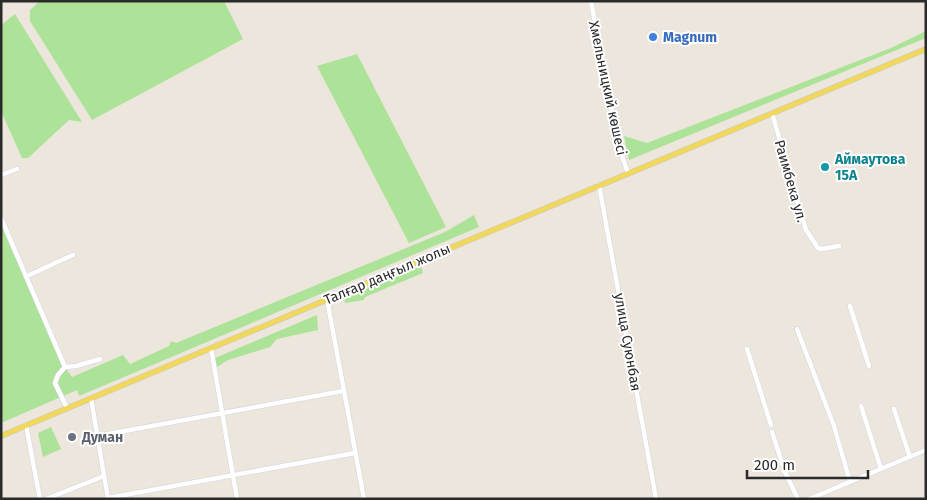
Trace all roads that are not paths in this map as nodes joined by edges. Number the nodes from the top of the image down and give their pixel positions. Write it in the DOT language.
graph roads {
  1 [pos="591,1"];
  2 [pos="926,49"];
  3 [pos="772,113"];
  4 [pos="16,169"];
  5 [pos="628,173"];
  6 [pos="1,175"];
  7 [pos="599,185"];
  8 [pos="1,218"];
  9 [pos="839,246"];
  10 [pos="73,255"];
  11 [pos="27,276"];
  12 [pos="328,299"];
  13 [pos="850,306"];
  14 [pos="797,329"];
  15 [pos="211,348"];
  16 [pos="748,349"];
  17 [pos="100,358"];
  18 [pos="869,366"];
  19 [pos="65,368"];
  20 [pos="343,392"];
  21 [pos="91,398"];
  22 [pos="861,406"];
  23 [pos="68,408"];
  24 [pos="894,410"];
  25 [pos="221,414"];
  26 [pos="771,424"];
  27 [pos="26,425"];
  28 [pos="772,432"];
  29 [pos="1,436"];
  30 [pos="97,436"];
  31 [pos="926,450"];
  32 [pos="355,452"];
  33 [pos="910,457"];
  34 [pos="881,469"];
  35 [pos="233,475"];
  36 [pos="104,476"];
  37 [pos="850,482"];
  38 [pos="108,498"];
  39 [pos="40,499"];
  40 [pos="46,499"];
  41 [pos="237,499"];
  42 [pos="364,499"];
  43 [pos="656,499"];
  44 [pos="798,499"];
  45 [pos="809,499"];
  1 -- 5 [label="street, Хмельницкий көшесі"];
  2 -- 3 [label="main road, Талғар даңғыл жолы"];
  3 -- 5 [label="main road, Талғар даңғыл жолы"];
  3 -- 9 [label="street, Раимбека ул."];
  4 -- 6 [label="street"];
  5 -- 7 [label="main road, Талғар даңғыл жолы"];
  7 -- 12 [label="main road, Талғар даңғыл жолы"];
  7 -- 43 [label="street, улица Суюнбая"];
  8 -- 11 [label="street"];
  10 -- 11 [label="street"];
  11 -- 19 [label="street"];
  12 -- 15 [label="main road, Талғар даңғыл жолы"];
  12 -- 20 [label="street"];
  13 -- 18 [label="street"];
  14 -- 37 [label="street"];
  15 -- 21 [label="main road, Талғар даңғыл жолы"];
  15 -- 25 [label="street"];
  16 -- 26 [label="street"];
  17 -- 19 [label="street"];
  19 -- 23 [label="street"];
  20 -- 25 [label="street"];
  20 -- 32 [label="street"];
  21 -- 23 [label="main road, Талғар даңғыл жолы"];
  21 -- 30 [label="street"];
  22 -- 34 [label="street"];
  23 -- 27 [label="main road, Талғар даңғыл жолы"];
  24 -- 33 [label="street"];
  25 -- 30 [label="street"];
  25 -- 35 [label="street"];
  27 -- 29 [label="main road, Талғар даңғыл жолы"];
  27 -- 39 [label="street"];
  28 -- 44 [label="street"];
  30 -- 36 [label="street"];
  31 -- 33 [label="street"];
  32 -- 35 [label="street"];
  32 -- 42 [label="street"];
  33 -- 34 [label="street"];
  34 -- 37 [label="street"];
  35 -- 38 [label="street"];
  35 -- 41 [label="street"];
  36 -- 38 [label="street"];
  36 -- 40 [label="street"];
  37 -- 45 [label="street"];
}
